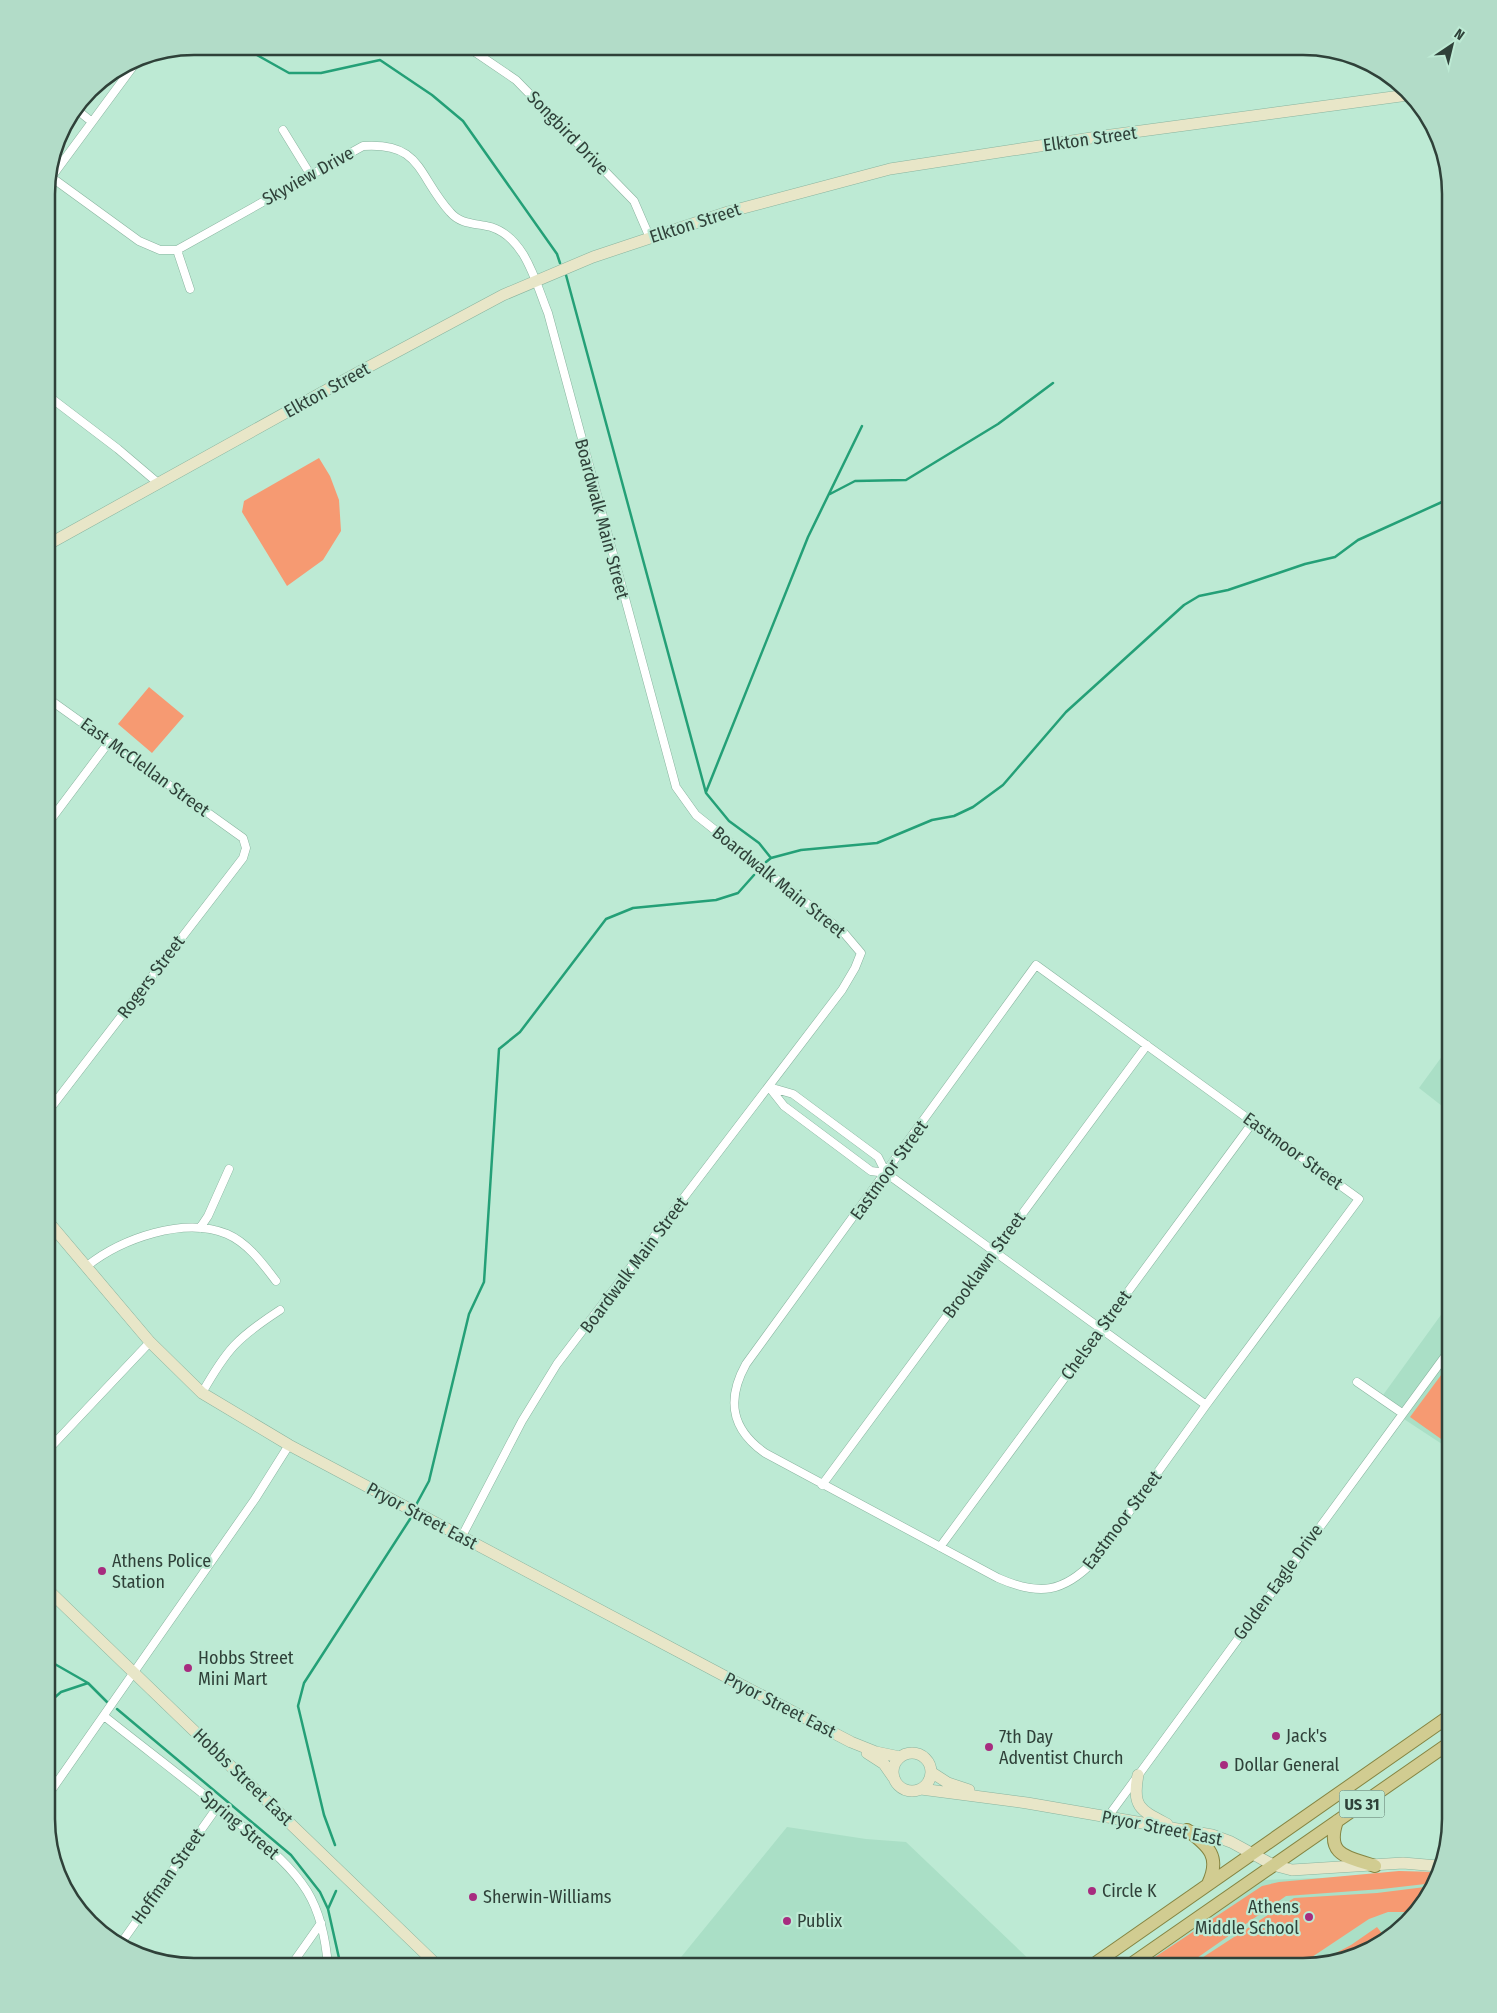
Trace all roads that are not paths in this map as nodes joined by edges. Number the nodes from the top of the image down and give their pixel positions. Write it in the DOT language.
graph roads {
  1 [pos="479,55"];
  2 [pos="129,72"];
  3 [pos="1401,96"];
  4 [pos="81,113"];
  5 [pos="92,122"];
  6 [pos="283,130"];
  7 [pos="58,168"];
  8 [pos="310,174"];
  9 [pos="55,184"];
  10 [pos="650,238"];
  11 [pos="177,250"];
  12 [pos="535,281"];
  13 [pos="190,289"];
  14 [pos="55,402"];
  15 [pos="158,483"];
  16 [pos="55,540"];
  17 [pos="55,703"];
  18 [pos="109,742"];
  19 [pos="55,814"];
  20 [pos="243,838"];
  21 [pos="1146,1045"];
  22 [pos="769,1087"];
  23 [pos="55,1102"];
  24 [pos="1253,1122"];
  25 [pos="229,1168"];
  26 [pos="886,1174"];
  27 [pos="200,1228"];
  28 [pos="55,1230"];
  29 [pos="993,1252"];
  30 [pos="86,1266"];
  31 [pos="276,1281"];
  32 [pos="280,1310"];
  33 [pos="1100,1329"];
  34 [pos="150,1342"];
  35 [pos="1442,1360"];
  36 [pos="1357,1382"];
  37 [pos="202,1393"];
  38 [pos="1206,1405"];
  39 [pos="1402,1413"];
  40 [pos="55,1442"];
  41 [pos="289,1445"];
  42 [pos="822,1485"];
  43 [pos="462,1536"];
  44 [pos="940,1547"];
  45 [pos="55,1597"];
  46 [pos="134,1673"];
  47 [pos="104,1716"];
  48 [pos="1442,1721"];
  49 [pos="852,1742"];
  50 [pos="1442,1748"];
  51 [pos="900,1758"];
  52 [pos="931,1772"];
  53 [pos="1138,1775"];
  54 [pos="894,1779"];
  55 [pos="55,1785"];
  56 [pos="921,1789"];
  57 [pos="979,1796"];
  58 [pos="218,1806"];
  59 [pos="1107,1818"];
  60 [pos="1337,1821"];
  61 [pos="1181,1829"];
  62 [pos="1253,1854"];
  63 [pos="1273,1865"];
  64 [pos="1375,1866"];
  65 [pos="1434,1866"];
  66 [pos="1206,1887"];
  67 [pos="321,1922"];
  68 [pos="124,1939"];
  69 [pos="296,1958"];
  70 [pos="327,1958"];
  71 [pos="430,1958"];
  72 [pos="1103,1958"];
  73 [pos="1140,1958"];
  1 -- 10 [label="street, Songbird Drive"];
  2 -- 5 [label="street"];
  3 -- 10 [label="street, Elkton Street"];
  4 -- 5 [label="street"];
  5 -- 7 [label="street"];
  6 -- 8 [label="street"];
  8 -- 11 [label="street, Skyview Drive"];
  8 -- 12 [label="street, Skyview Drive"];
  9 -- 11 [label="street"];
  10 -- 12 [label="street, Elkton Street"];
  11 -- 13 [label="street"];
  12 -- 15 [label="street, Elkton Street"];
  12 -- 22 [label="street, Boardwalk Main Street"];
  14 -- 15 [label="street"];
  15 -- 16 [label="street, Elkton Street"];
  17 -- 18 [label="street, East McClellan Street"];
  18 -- 19 [label="street"];
  18 -- 20 [label="street, East McClellan Street"];
  20 -- 23 [label="street, Rogers Street"];
  21 -- 24 [label="street, Eastmoor Street"];
  21 -- 26 [label="street, Eastmoor Street"];
  21 -- 29 [label="street, Brooklawn Street"];
  22 -- 26 [label="street"];
  22 -- 26 [label="street"];
  22 -- 43 [label="street, Boardwalk Main Street"];
  24 -- 33 [label="street, Chelsea Street"];
  24 -- 38 [label="street, Eastmoor Street"];
  25 -- 27 [label="street"];
  26 -- 29 [label="street"];
  26 -- 42 [label="street, Eastmoor Street"];
  27 -- 30 [label="street"];
  27 -- 31 [label="street"];
  28 -- 30 [label="street, Pryor Street East"];
  29 -- 33 [label="street"];
  29 -- 42 [label="street, Brooklawn Street"];
  30 -- 34 [label="street, Pryor Street East"];
  32 -- 37 [label="street"];
  33 -- 38 [label="street"];
  33 -- 44 [label="street, Chelsea Street"];
  34 -- 37 [label="street, Pryor Street East"];
  34 -- 40 [label="street"];
  35 -- 39 [label="street, Golden Eagle Drive"];
  36 -- 39 [label="street"];
  37 -- 41 [label="street, Pryor Street East"];
  38 -- 44 [label="street, Eastmoor Street"];
  39 -- 53 [label="street, Golden Eagle Drive"];
  41 -- 43 [label="street, Pryor Street East"];
  41 -- 46 [label="street"];
  42 -- 44 [label="street, Eastmoor Street"];
  43 -- 49 [label="street, Pryor Street East"];
  45 -- 46 [label="street, Hobbs Street East"];
  46 -- 47 [label="street"];
  46 -- 71 [label="street, Hobbs Street East"];
  47 -- 55 [label="street"];
  47 -- 58 [label="street, Spring Street"];
  48 -- 62 [label="main road, US 31"];
  49 -- 51 [label="street, Pryor Street East"];
  49 -- 54 [label="street, Pryor Street East"];
  50 -- 60 [label="main road, US 31"];
  51 -- 52 [label="street"];
  51 -- 54 [label="street"];
  52 -- 56 [label="street"];
  52 -- 57 [label="street, Pryor Street East"];
  53 -- 59 [label="street, Golden Eagle Drive"];
  53 -- 61 [label="street"];
  54 -- 56 [label="street"];
  56 -- 57 [label="street, Pryor Street East"];
  57 -- 59 [label="street, Pryor Street East"];
  58 -- 67 [label="street, Spring Street"];
  58 -- 68 [label="street, Hoffman Street"];
  59 -- 61 [label="street, Pryor Street East"];
  60 -- 63 [label="main road, US 31"];
  60 -- 64 [label="main road"];
  61 -- 62 [label="street, Pryor Street East"];
  61 -- 66 [label="main road"];
  62 -- 63 [label="street, Pryor Street East"];
  62 -- 66 [label="main road, US 31"];
  63 -- 64 [label="street, Pryor Street East"];
  63 -- 73 [label="main road, US 31"];
  64 -- 65 [label="street, Pryor Street East"];
  66 -- 72 [label="main road, US 31"];
  67 -- 69 [label="street"];
  67 -- 70 [label="street, Spring Street"];
}
